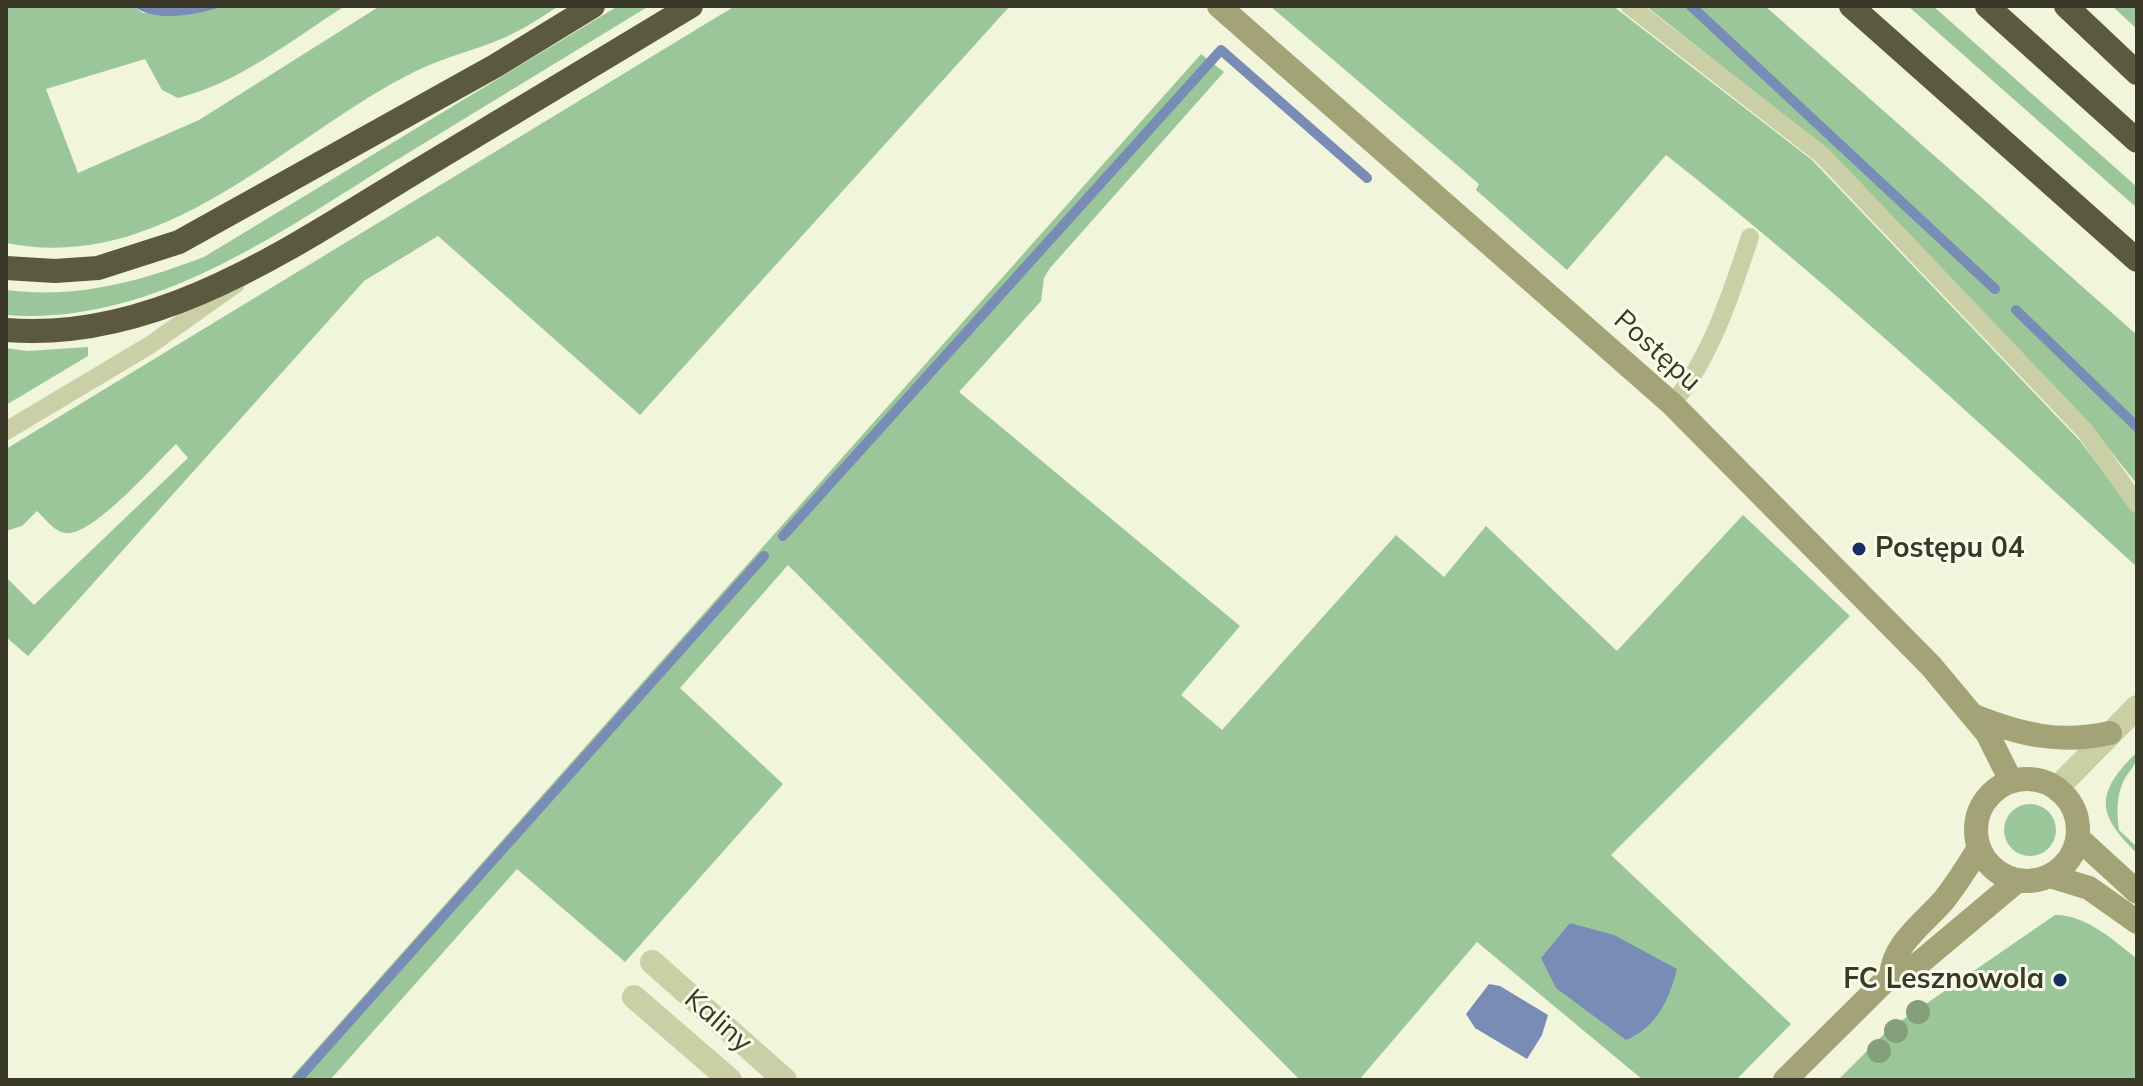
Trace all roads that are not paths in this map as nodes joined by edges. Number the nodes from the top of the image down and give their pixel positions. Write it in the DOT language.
graph roads {
  1 [pos="593,6"];
  2 [pos="691,6"];
  3 [pos="1219,6"];
  4 [pos="1630,6"];
  5 [pos="1851,6"];
  6 [pos="1987,6"];
  7 [pos="2066,6"];
  8 [pos="2137,73"];
  9 [pos="2137,141"];
  10 [pos="1750,237"];
  11 [pos="2137,260"];
  12 [pos="260,264"];
  13 [pos="6,268"];
  14 [pos="6,330"];
  15 [pos="1672,404"];
  16 [pos="6,431"];
  17 [pos="2137,504"];
  18 [pos="2137,707"];
  19 [pos="1974,716"];
  20 [pos="2110,733"];
  21 [pos="2011,781"];
  22 [pos="2057,788"];
  23 [pos="2078,838"];
  24 [pos="1979,848"];
  25 [pos="2050,876"];
  26 [pos="2017,881"];
  27 [pos="2137,892"];
  28 [pos="2137,922"];
  29 [pos="652,962"];
  30 [pos="1891,975"];
  31 [pos="634,997"];
  32 [pos="730,1080"];
  33 [pos="785,1080"];
  34 [pos="1785,1080"];
  1 -- 13 [label="highway"];
  2 -- 12 [label="highway"];
  3 -- 15 [label="street, Postępu"];
  4 -- 17 [label="lane"];
  5 -- 11 [label="highway"];
  6 -- 9 [label="highway"];
  7 -- 8 [label="highway"];
  10 -- 15 [label="lane"];
  12 -- 14 [label="highway"];
  12 -- 16 [label="lane"];
  15 -- 19 [label="street, Postępu"];
  18 -- 20 [label="street"];
  19 -- 20 [label="street"];
  19 -- 21 [label="street, Postępu"];
  20 -- 22 [label="street"];
  21 -- 22 [label="street"];
  21 -- 24 [label="street"];
  22 -- 23 [label="street"];
  23 -- 25 [label="street"];
  23 -- 27 [label="street"];
  24 -- 26 [label="street"];
  24 -- 30 [label="street"];
  25 -- 26 [label="street"];
  25 -- 28 [label="street"];
  26 -- 30 [label="street"];
  29 -- 33 [label="street, Kaliny"];
  30 -- 34 [label="street"];
  31 -- 32 [label="street, Kaliny"];
}
